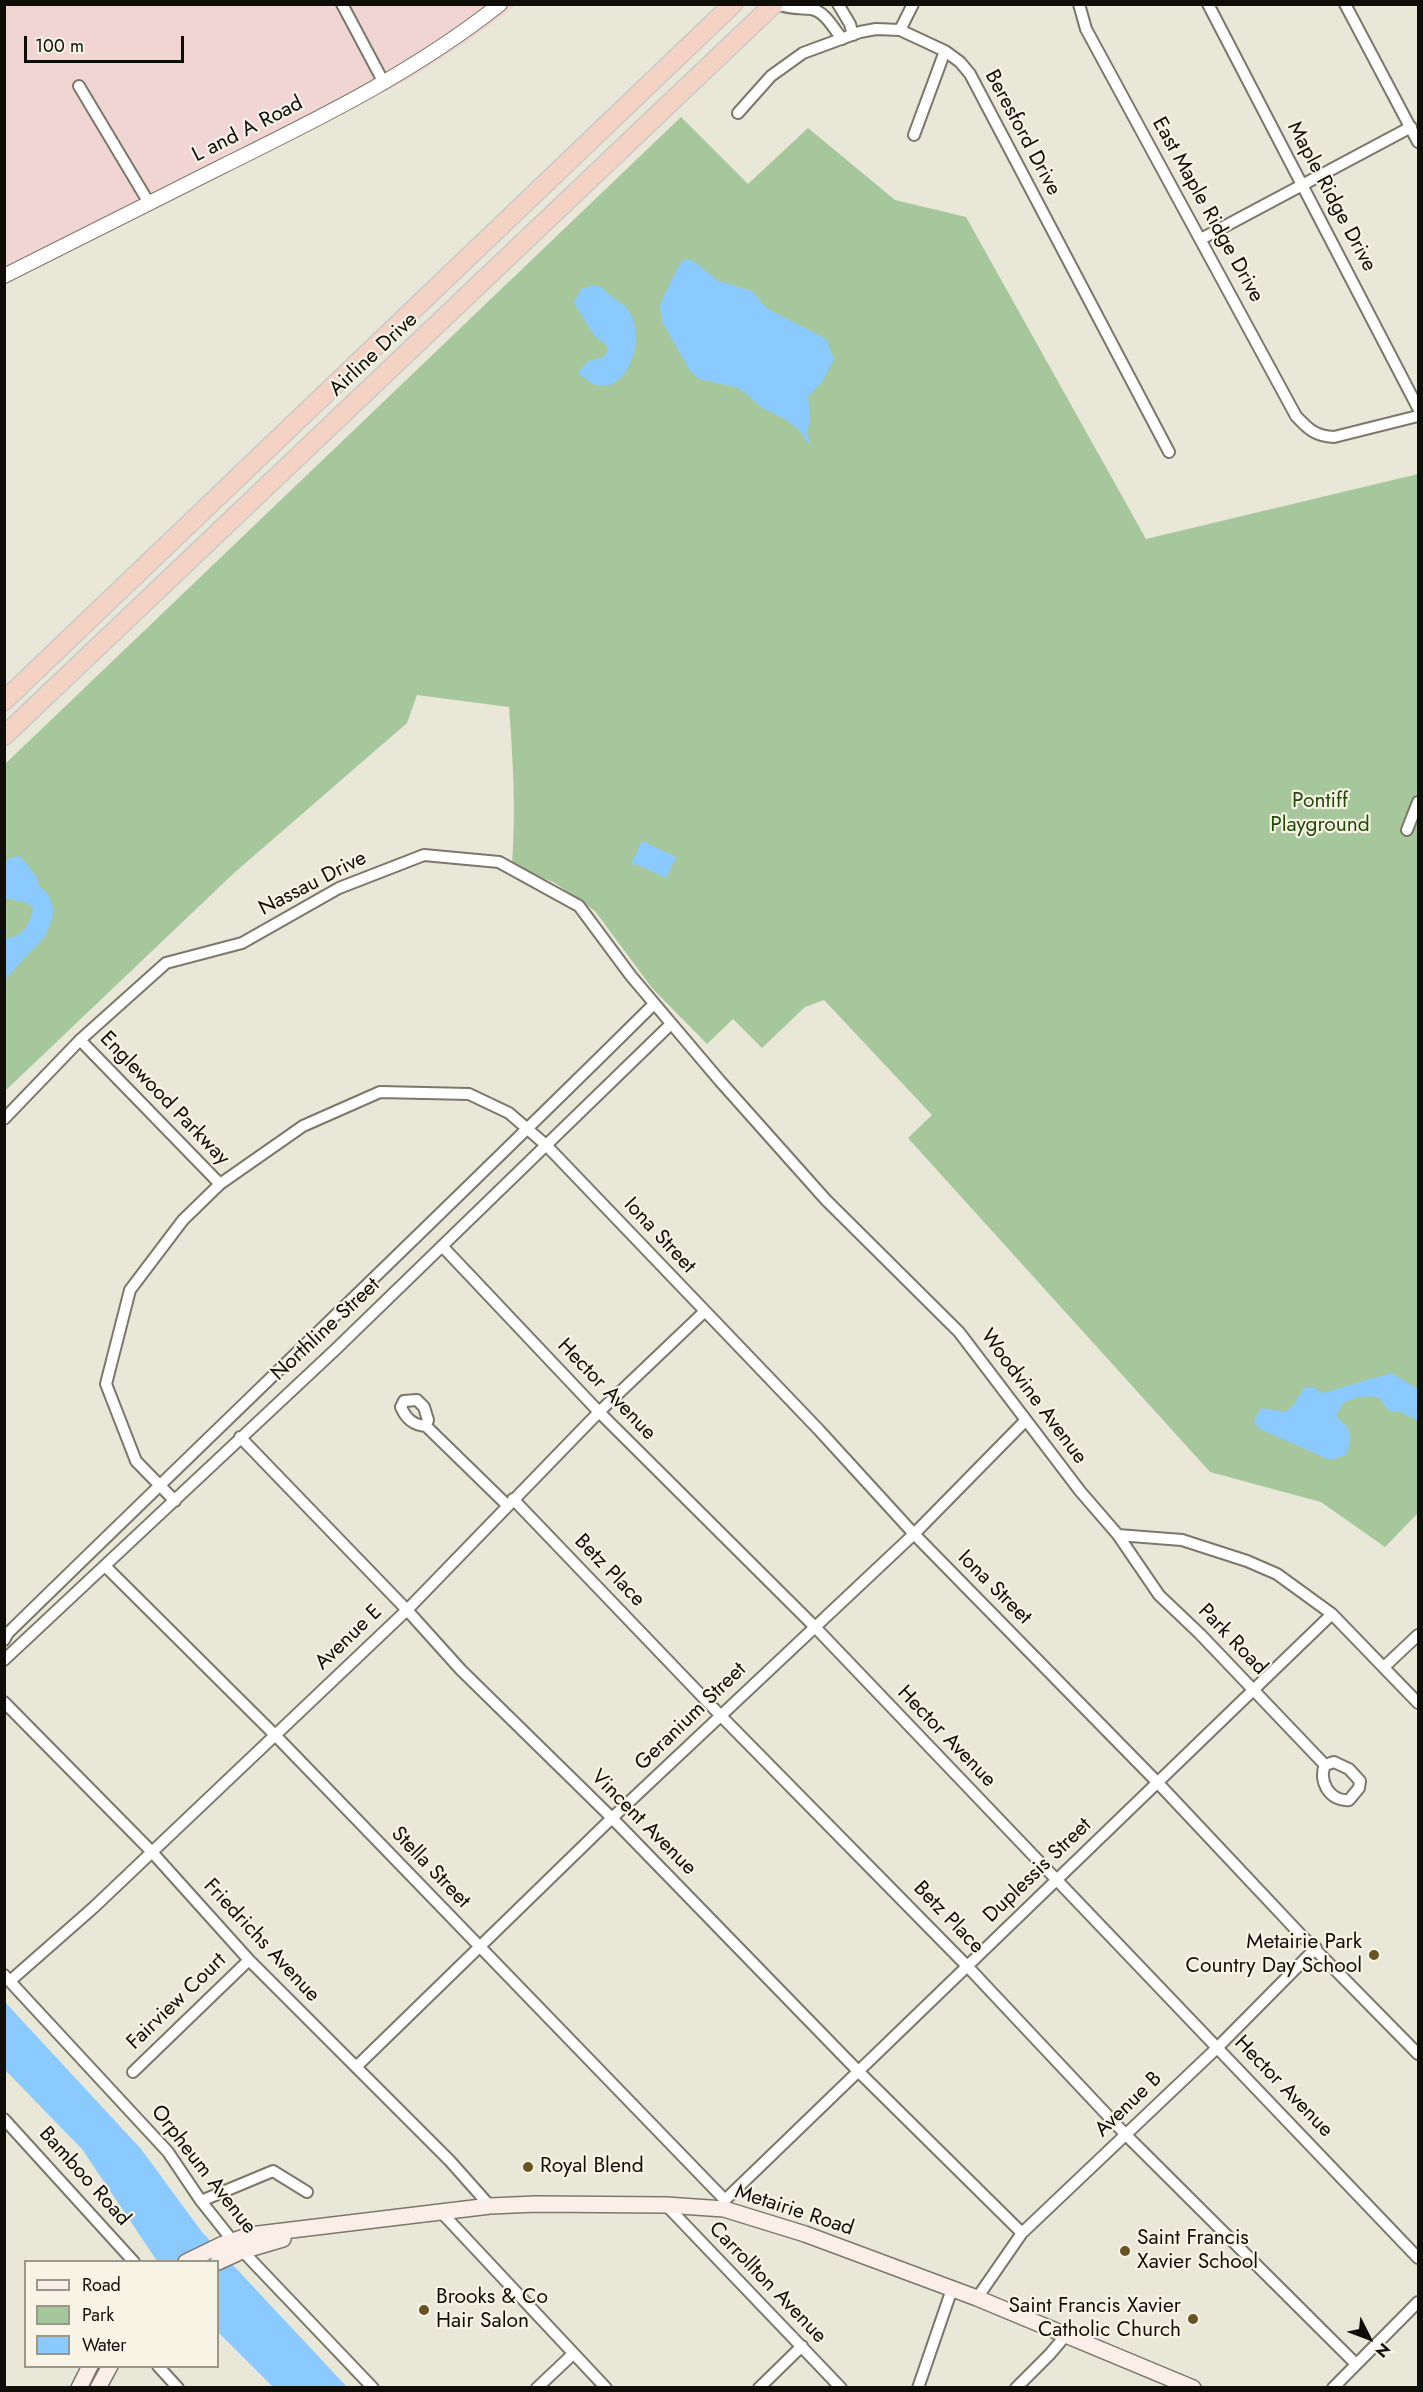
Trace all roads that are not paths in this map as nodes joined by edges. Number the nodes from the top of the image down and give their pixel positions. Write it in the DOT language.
graph roads {
  1 [pos="342,4"];
  2 [pos="500,4"];
  3 [pos="733,4"];
  4 [pos="776,4"];
  5 [pos="838,4"];
  6 [pos="913,4"];
  7 [pos="1079,4"];
  8 [pos="1208,4"];
  9 [pos="1345,4"];
  10 [pos="900,30"];
  11 [pos="853,34"];
  12 [pos="842,39"];
  13 [pos="945,51"];
  14 [pos="384,83"];
  15 [pos="79,86"];
  16 [pos="620,112"];
  17 [pos="738,113"];
  18 [pos="1410,127"];
  19 [pos="640,133"];
  20 [pos="914,135"];
  21 [pos="1419,142"];
  22 [pos="1302,185"];
  23 [pos="149,203"];
  24 [pos="1201,239"];
  25 [pos="452,273"];
  26 [pos="4,276"];
  27 [pos="473,292"];
  28 [pos="1419,408"];
  29 [pos="1419,416"];
  30 [pos="1169,452"];
  31 [pos="93,618"];
  32 [pos="110,636"];
  33 [pos="4,701"];
  34 [pos="4,736"];
  35 [pos="1419,802"];
  36 [pos="1407,830"];
  37 [pos="654,1004"];
  38 [pos="671,1024"];
  39 [pos="80,1040"];
  40 [pos="4,1119"];
  41 [pos="528,1129"];
  42 [pos="546,1145"];
  43 [pos="220,1184"];
  44 [pos="442,1246"];
  45 [pos="705,1312"];
  46 [pos="599,1412"];
  47 [pos="1026,1420"];
  48 [pos="426,1426"];
  49 [pos="240,1437"];
  50 [pos="159,1485"];
  51 [pos="175,1501"];
  52 [pos="510,1502"];
  53 [pos="914,1534"];
  54 [pos="1118,1535"];
  55 [pos="105,1566"];
  56 [pos="407,1610"];
  57 [pos="1332,1614"];
  58 [pos="814,1626"];
  59 [pos="6,1633"];
  60 [pos="1419,1635"];
  61 [pos="21,1647"];
  62 [pos="4,1660"];
  63 [pos="1384,1667"];
  64 [pos="1254,1690"];
  65 [pos="4,1702"];
  66 [pos="1419,1703"];
  67 [pos="721,1716"];
  68 [pos="275,1736"];
  69 [pos="1325,1765"];
  70 [pos="1158,1783"];
  71 [pos="612,1818"];
  72 [pos="151,1851"];
  73 [pos="1056,1879"];
  74 [pos="480,1947"];
  75 [pos="1316,1948"];
  76 [pos="249,1960"];
  77 [pos="968,1967"];
  78 [pos="7,1978"];
  79 [pos="1218,2047"];
  80 [pos="1419,2054"];
  81 [pos="356,2067"];
  82 [pos="858,2071"];
  83 [pos="133,2072"];
  84 [pos="4,2119"];
  85 [pos="1126,2134"];
  86 [pos="307,2192"];
  87 [pos="201,2201"];
  88 [pos="724,2204"];
  89 [pos="666,2205"];
  90 [pos="490,2206"];
  91 [pos="442,2213"];
  92 [pos="1022,2233"];
  93 [pos="229,2251"];
  94 [pos="1419,2258"];
  95 [pos="132,2260"];
  96 [pos="194,2260"];
  97 [pos="952,2289"];
  98 [pos="977,2298"];
  99 [pos="1419,2302"];
  100 [pos="1066,2335"];
  101 [pos="802,2346"];
  102 [pos="573,2354"];
  103 [pos="1356,2364"];
  104 [pos="89,2368"];
  105 [pos="109,2368"];
  106 [pos="159,2368"];
  107 [pos="79,2388"];
  108 [pos="98,2388"];
  109 [pos="178,2388"];
  110 [pos="373,2388"];
  111 [pos="537,2388"];
  112 [pos="606,2388"];
  113 [pos="759,2388"];
  114 [pos="841,2388"];
  115 [pos="918,2388"];
  116 [pos="1016,2388"];
  117 [pos="1193,2388"];
  118 [pos="1333,2388"];
  1 -- 14 [label="street"];
  2 -- 14 [label="street, L and A Road"];
  3 -- 16 [label="highway, Airline Drive"];
  4 -- 12 [label="street"];
  4 -- 19 [label="highway, Airline Drive"];
  5 -- 11 [label="street"];
  6 -- 10 [label="street"];
  7 -- 24 [label="street, East Maple Ridge Drive"];
  8 -- 22 [label="street, Maple Ridge Drive"];
  9 -- 18 [label="street"];
  10 -- 11 [label="street, Beresford Drive"];
  10 -- 13 [label="street, Beresford Drive"];
  11 -- 12 [label="street, Beresford Drive"];
  12 -- 17 [label="street, Beresford Drive"];
  13 -- 20 [label="street"];
  13 -- 30 [label="street, Beresford Drive"];
  14 -- 23 [label="street, L and A Road"];
  15 -- 23 [label="street"];
  16 -- 19 [label="highway"];
  16 -- 25 [label="highway, Airline Drive"];
  18 -- 21 [label="street"];
  18 -- 22 [label="street"];
  19 -- 27 [label="highway, Airline Drive"];
  22 -- 24 [label="street"];
  22 -- 28 [label="street, Maple Ridge Drive"];
  23 -- 26 [label="street, L and A Road"];
  24 -- 29 [label="street, East Maple Ridge Drive"];
  25 -- 27 [label="highway"];
  25 -- 31 [label="highway, Airline Drive"];
  27 -- 32 [label="highway, Airline Drive"];
  31 -- 32 [label="highway"];
  31 -- 33 [label="highway, Airline Drive"];
  32 -- 34 [label="highway, Airline Drive"];
  35 -- 36 [label="street"];
  37 -- 38 [label="street, Nassau Drive"];
  37 -- 39 [label="street, Nassau Drive"];
  37 -- 41 [label="street, Northline Street"];
  38 -- 42 [label="street, Northline Street"];
  38 -- 47 [label="street, Woodvine Avenue"];
  39 -- 40 [label="street, Nassau Drive"];
  39 -- 43 [label="street, Englewood Parkway"];
  41 -- 42 [label="street, Iona Street"];
  41 -- 43 [label="street, Iona Street"];
  41 -- 50 [label="street, Northline Street"];
  42 -- 44 [label="street, Northline Street"];
  42 -- 45 [label="street, Iona Street"];
  43 -- 50 [label="street, Iona Street"];
  44 -- 46 [label="street, Hector Avenue"];
  44 -- 49 [label="street, Northline Street"];
  45 -- 46 [label="street, Avenue E"];
  45 -- 53 [label="street, Iona Street"];
  46 -- 52 [label="street, Avenue E"];
  46 -- 58 [label="street, Hector Avenue"];
  47 -- 53 [label="street, Geranium Street"];
  47 -- 54 [label="street, Woodvine Avenue"];
  48 -- 52 [label="street, Betz Place"];
  49 -- 51 [label="street, Northline Street"];
  49 -- 56 [label="street, Vincent Avenue"];
  50 -- 51 [label="street, Iona Street"];
  50 -- 59 [label="street, Northline Street"];
  51 -- 55 [label="street, Northline Street"];
  52 -- 56 [label="street, Avenue E"];
  52 -- 67 [label="street, Betz Place"];
  53 -- 58 [label="street, Geranium Street"];
  53 -- 70 [label="street, Iona Street"];
  54 -- 57 [label="street"];
  54 -- 64 [label="street, Park Road"];
  55 -- 61 [label="street, Northline Street"];
  55 -- 68 [label="street, Stella Street"];
  56 -- 68 [label="street, Avenue E"];
  56 -- 71 [label="street, Vincent Avenue"];
  57 -- 63 [label="street"];
  57 -- 64 [label="street, Duplessis Street"];
  58 -- 67 [label="street, Geranium Street"];
  58 -- 73 [label="street, Hector Avenue"];
  59 -- 61 [label="street"];
  60 -- 63 [label="street"];
  61 -- 62 [label="street, Northline Street"];
  63 -- 66 [label="street"];
  64 -- 69 [label="street, Park Road"];
  64 -- 70 [label="street, Duplessis Street"];
  65 -- 72 [label="street, Friedrichs Avenue"];
  67 -- 71 [label="street, Geranium Street"];
  67 -- 77 [label="street, Betz Place"];
  68 -- 72 [label="street, Avenue E"];
  68 -- 74 [label="street, Stella Street"];
  70 -- 73 [label="street, Duplessis Street"];
  70 -- 75 [label="street, Iona Street"];
  71 -- 74 [label="street, Geranium Street"];
  71 -- 82 [label="street, Vincent Avenue"];
  72 -- 76 [label="street, Friedrichs Avenue"];
  72 -- 78 [label="street, Avenue E"];
  73 -- 77 [label="street, Duplessis Street"];
  73 -- 79 [label="street, Hector Avenue"];
  74 -- 81 [label="street, Geranium Street"];
  74 -- 88 [label="street, Stella Street"];
  75 -- 79 [label="street, Avenue B"];
  75 -- 80 [label="street, Iona Street"];
  76 -- 81 [label="street, Friedrichs Avenue"];
  76 -- 83 [label="street, Fairview Court"];
  77 -- 82 [label="street, Duplessis Street"];
  77 -- 85 [label="street, Betz Place"];
  78 -- 87 [label="street, Orpheum Avenue"];
  79 -- 85 [label="street, Avenue B"];
  79 -- 94 [label="street, Hector Avenue"];
  81 -- 90 [label="street, Friedrichs Avenue"];
  82 -- 88 [label="street, Duplessis Street"];
  82 -- 92 [label="street, Vincent Avenue"];
  84 -- 95 [label="street, Bamboo Road"];
  85 -- 92 [label="street, Avenue B"];
  85 -- 103 [label="street, Betz Place"];
  86 -- 87 [label="street"];
  87 -- 93 [label="street, Orpheum Avenue"];
  88 -- 89 [label="main road, Metairie Road"];
  88 -- 97 [label="main road, Metairie Road"];
  89 -- 90 [label="main road, Metairie Road"];
  89 -- 101 [label="street, Carrollton Avenue"];
  90 -- 91 [label="main road, Metairie Road"];
  91 -- 93 [label="main road, Metairie Road"];
  91 -- 102 [label="street"];
  92 -- 98 [label="street, Avenue B"];
  93 -- 96 [label="main road, Metairie Road"];
  93 -- 110 [label="street, Orpheum Avenue"];
  97 -- 98 [label="main road, Metairie Road"];
  97 -- 115 [label="street"];
  98 -- 100 [label="main road, Metairie Road"];
  99 -- 103 [label="street"];
  100 -- 116 [label="street"];
  100 -- 117 [label="main road, Metairie Road"];
  101 -- 113 [label="street"];
  101 -- 114 [label="street, Carrollton Avenue"];
  102 -- 111 [label="street"];
  102 -- 112 [label="street"];
  103 -- 118 [label="street"];
  104 -- 107 [label="main road"];
  105 -- 108 [label="main road"];
  106 -- 109 [label="street"];
}
